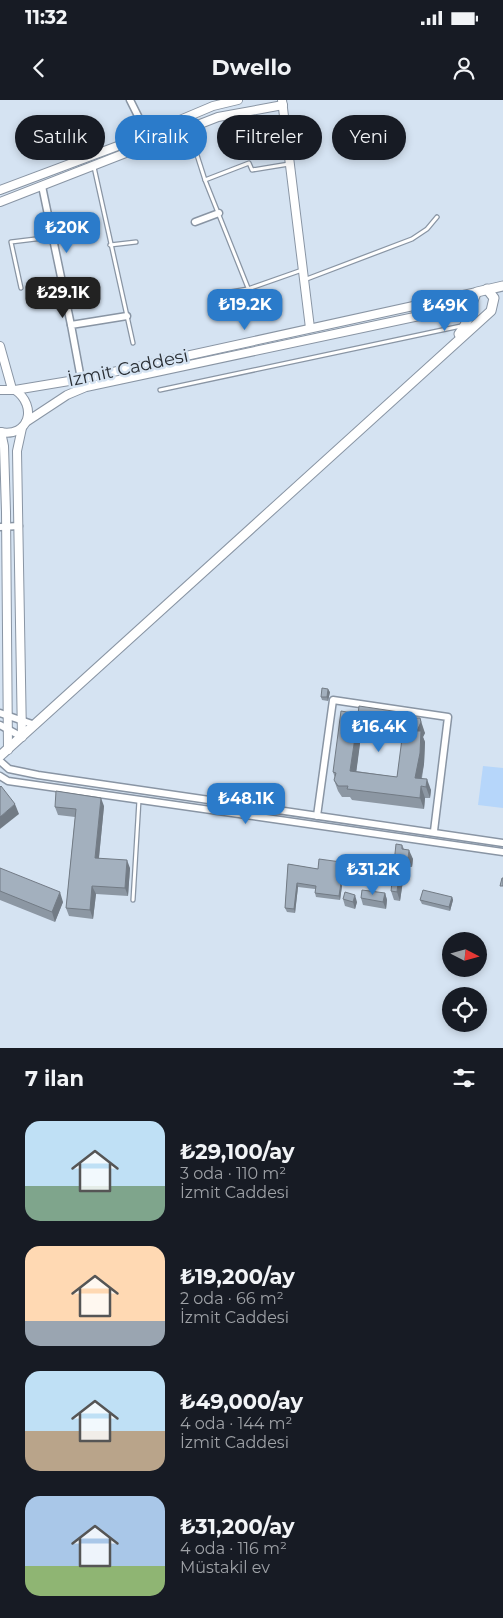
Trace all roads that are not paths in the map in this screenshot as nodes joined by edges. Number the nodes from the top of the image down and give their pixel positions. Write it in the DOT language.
graph roads {
  1 [pos="130,100"];
  2 [pos="238,100"];
  3 [pos="282,103"];
  4 [pos="138,115"];
  5 [pos="191,115"];
  6 [pos="207,121"];
  7 [pos="115,146"];
  8 [pos="115,158"];
  9 [pos="198,160"];
  10 [pos="290,164"];
  11 [pos="94,167"];
  12 [pos="205,180"];
  13 [pos="42,186"];
  14 [pos="0,190"];
  15 [pos="0,202"];
  16 [pos="219,213"];
  17 [pos="437,217"];
  18 [pos="195,222"];
  19 [pos="53,237"];
  20 [pos="136,242"];
  21 [pos="110,245"];
  22 [pos="302,270"];
  23 [pos="304,280"];
  24 [pos="503,286"];
  25 [pos="21,288"];
  26 [pos="248,289"];
  27 [pos="487,289"];
  28 [pos="477,292"];
  29 [pos="224,293"];
  30 [pos="503,304"];
  31 [pos="256,308"];
  32 [pos="491,311"];
  33 [pos="472,312"];
  34 [pos="127,316"];
  35 [pos="71,325"];
  36 [pos="466,325"];
  37 [pos="310,328"];
  38 [pos="133,343"];
  39 [pos="0,346"];
  40 [pos="436,361"];
  41 [pos="81,379"];
  42 [pos="13,389"];
  43 [pos="0,390"];
  44 [pos="160,390"];
  45 [pos="24,425"];
  46 [pos="0,432"];
  47 [pos="2,446"];
  48 [pos="19,526"];
  49 [pos="3,527"];
  50 [pos="0,713"];
  51 [pos="9,716"];
  52 [pos="21,720"];
  53 [pos="0,725"];
  54 [pos="35,725"];
  55 [pos="9,728"];
  56 [pos="22,737"];
  57 [pos="8,750"];
  58 [pos="0,756"];
  59 [pos="0,761"];
  60 [pos="0,776"];
  61 [pos="139,799"];
  62 [pos="318,814"];
  63 [pos="316,824"];
  64 [pos="434,831"];
  65 [pos="503,842"];
  66 [pos="503,852"];
  67 [pos="133,900"];
  1 -- 4 [label="street"];
  2 -- 5 [label="street"];
  3 -- 6 [label="street"];
  3 -- 10 [label="street"];
  7 -- 14 [label="street"];
  8 -- 11 [label="street"];
  9 -- 12 [label="lane"];
  10 -- 12 [label="lane"];
  10 -- 22 [label="street"];
  11 -- 13 [label="street"];
  11 -- 21 [label="lane"];
  12 -- 16 [label="lane"];
  13 -- 15 [label="street"];
  13 -- 19 [label="street"];
  16 -- 18 [label="street"];
  16 -- 26 [label="lane"];
  17 -- 23 [label="lane"];
  19 -- 25 [label="lane"];
  19 -- 35 [label="street"];
  20 -- 21 [label="lane"];
  21 -- 34 [label="lane"];
  22 -- 23 [label="street"];
  22 -- 26 [label="lane"];
  23 -- 37 [label="street"];
  24 -- 27 [label="main road, İzmit Caddesi"];
  26 -- 29 [label="lane"];
  26 -- 31 [label="lane"];
  27 -- 28 [label="main road, İzmit Caddesi"];
  27 -- 32 [label="main road"];
  28 -- 33 [label="main road"];
  28 -- 37 [label="street, İzmit Caddesi"];
  30 -- 32 [label="main road, İzmit Caddesi"];
  32 -- 33 [label="main road, İzmit Caddesi"];
  32 -- 40 [label="main road"];
  33 -- 36 [label="main road"];
  33 -- 45 [label="street, İzmit Caddesi"];
  34 -- 35 [label="street"];
  34 -- 38 [label="lane"];
  35 -- 41 [label="street"];
  36 -- 40 [label="main road"];
  36 -- 44 [label="lane"];
  37 -- 41 [label="street, İzmit Caddesi"];
  39 -- 42 [label="street"];
  40 -- 54 [label="main road"];
  41 -- 42 [label="street, İzmit Caddesi"];
  42 -- 43 [label="street, İzmit Caddesi"];
  42 -- 45 [label="street"];
  45 -- 46 [label="street, İzmit Caddesi"];
  45 -- 48 [label="street"];
  46 -- 47 [label="street"];
  47 -- 49 [label="street"];
  48 -- 49 [label="street"];
  48 -- 52 [label="street"];
  49 -- 51 [label="street"];
  50 -- 51 [label="street"];
  51 -- 52 [label="street"];
  51 -- 55 [label="street"];
  52 -- 54 [label="street"];
  52 -- 56 [label="street"];
  53 -- 55 [label="street"];
  54 -- 56 [label="main road"];
  55 -- 56 [label="street"];
  55 -- 57 [label="street"];
  56 -- 57 [label="main road"];
  57 -- 58 [label="main road"];
  59 -- 62 [label="street"];
  60 -- 61 [label="street"];
  61 -- 63 [label="street"];
  61 -- 67 [label="lane"];
  62 -- 63 [label="street"];
  62 -- 64 [label="street"];
  62 -- 64 [label="street"];
  63 -- 66 [label="street"];
  64 -- 65 [label="street"];
}
